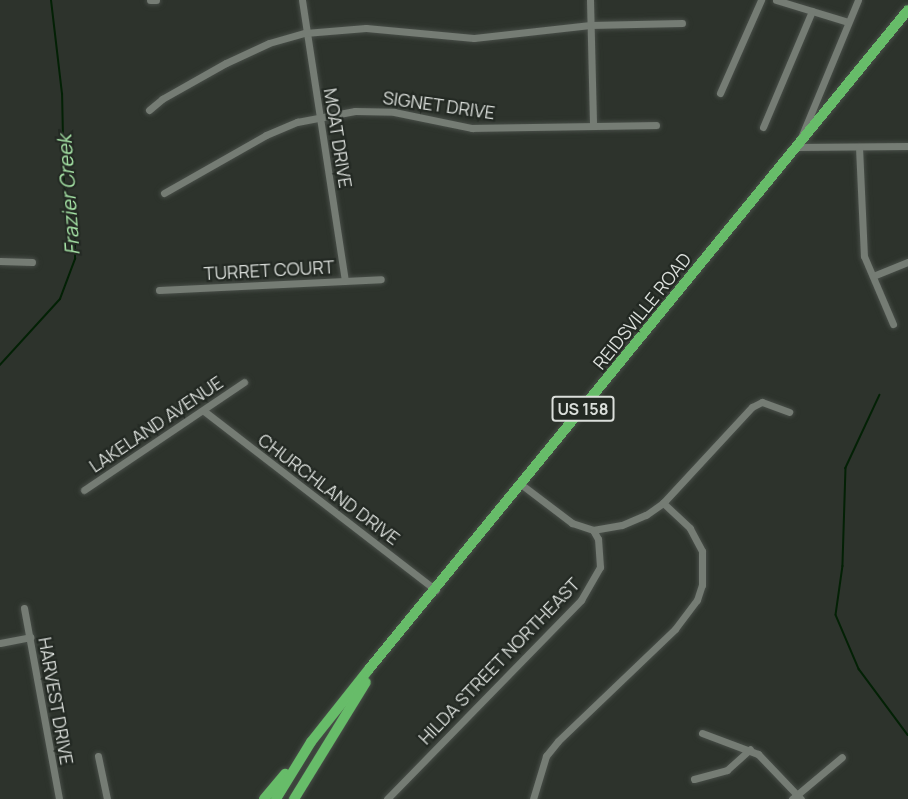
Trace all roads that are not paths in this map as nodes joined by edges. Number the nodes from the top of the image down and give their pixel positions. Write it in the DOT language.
graph roads {
  1 [pos="150,0"];
  2 [pos="156,0"];
  3 [pos="302,0"];
  4 [pos="590,0"];
  5 [pos="761,0"];
  6 [pos="776,0"];
  7 [pos="858,0"];
  8 [pos="908,10"];
  9 [pos="812,11"];
  10 [pos="848,22"];
  11 [pos="681,23"];
  12 [pos="590,25"];
  13 [pos="306,33"];
  14 [pos="720,93"];
  15 [pos="149,111"];
  16 [pos="320,118"];
  17 [pos="656,125"];
  18 [pos="593,126"];
  19 [pos="763,127"];
  20 [pos="908,146"];
  21 [pos="797,147"];
  22 [pos="858,147"];
  23 [pos="164,193"];
  24 [pos="0,261"];
  25 [pos="32,262"];
  26 [pos="908,262"];
  27 [pos="873,276"];
  28 [pos="381,279"];
  29 [pos="345,281"];
  30 [pos="159,290"];
  31 [pos="893,324"];
  32 [pos="244,382"];
  33 [pos="204,411"];
  34 [pos="789,412"];
  35 [pos="522,485"];
  36 [pos="84,490"];
  37 [pos="663,503"];
  38 [pos="593,530"];
  39 [pos="436,590"];
  40 [pos="24,608"];
  41 [pos="30,637"];
  42 [pos="0,643"];
  43 [pos="379,660"];
  44 [pos="702,733"];
  45 [pos="750,749"];
  46 [pos="98,756"];
  47 [pos="302,756"];
  48 [pos="842,757"];
  49 [pos="694,779"];
  50 [pos="797,797"];
  51 [pos="59,799"];
  52 [pos="107,799"];
  53 [pos="264,799"];
  54 [pos="276,799"];
  55 [pos="294,799"];
  56 [pos="387,799"];
  57 [pos="533,799"];
  1 -- 2 [label="street"];
  3 -- 13 [label="street, MOAT DRIVE"];
  4 -- 12 [label="street"];
  5 -- 14 [label="street"];
  6 -- 9 [label="street"];
  7 -- 10 [label="street"];
  8 -- 21 [label="highway, REIDSVILLE ROAD / US 158"];
  9 -- 10 [label="street"];
  9 -- 19 [label="street"];
  10 -- 21 [label="street"];
  11 -- 12 [label="street"];
  12 -- 13 [label="street"];
  12 -- 18 [label="street"];
  13 -- 15 [label="street"];
  13 -- 16 [label="street, MOAT DRIVE"];
  16 -- 18 [label="street, SIGNET DRIVE"];
  16 -- 23 [label="street, SIGNET DRIVE"];
  16 -- 29 [label="street, MOAT DRIVE"];
  17 -- 18 [label="street, SIGNET DRIVE"];
  20 -- 22 [label="street"];
  21 -- 22 [label="street"];
  21 -- 35 [label="highway, REIDSVILLE ROAD / US 158"];
  22 -- 27 [label="street"];
  24 -- 25 [label="street"];
  26 -- 27 [label="street"];
  27 -- 31 [label="street"];
  28 -- 29 [label="street, TURRET COURT"];
  29 -- 30 [label="street, TURRET COURT"];
  32 -- 33 [label="street, LAKELAND AVENUE"];
  33 -- 36 [label="street, LAKELAND AVENUE"];
  33 -- 39 [label="street, CHURCHLAND DRIVE"];
  34 -- 37 [label="street"];
  35 -- 38 [label="street"];
  35 -- 39 [label="highway, REIDSVILLE ROAD / US 158"];
  37 -- 38 [label="street"];
  37 -- 57 [label="street"];
  38 -- 56 [label="street, HILDA STREET NORTHEAST"];
  39 -- 43 [label="highway, REIDSVILLE ROAD / US 158"];
  40 -- 41 [label="street, HARVEST DRIVE"];
  41 -- 42 [label="street"];
  41 -- 51 [label="street, HARVEST DRIVE"];
  43 -- 47 [label="highway, REIDSVILLE ROAD / US 158"];
  43 -- 55 [label="highway, REIDSVILLE ROAD / US 158"];
  44 -- 45 [label="street"];
  45 -- 49 [label="street"];
  45 -- 50 [label="street"];
  46 -- 52 [label="street"];
  47 -- 53 [label="highway"];
  47 -- 54 [label="highway, REIDSVILLE ROAD / US 158"];
  48 -- 50 [label="street"];
}
